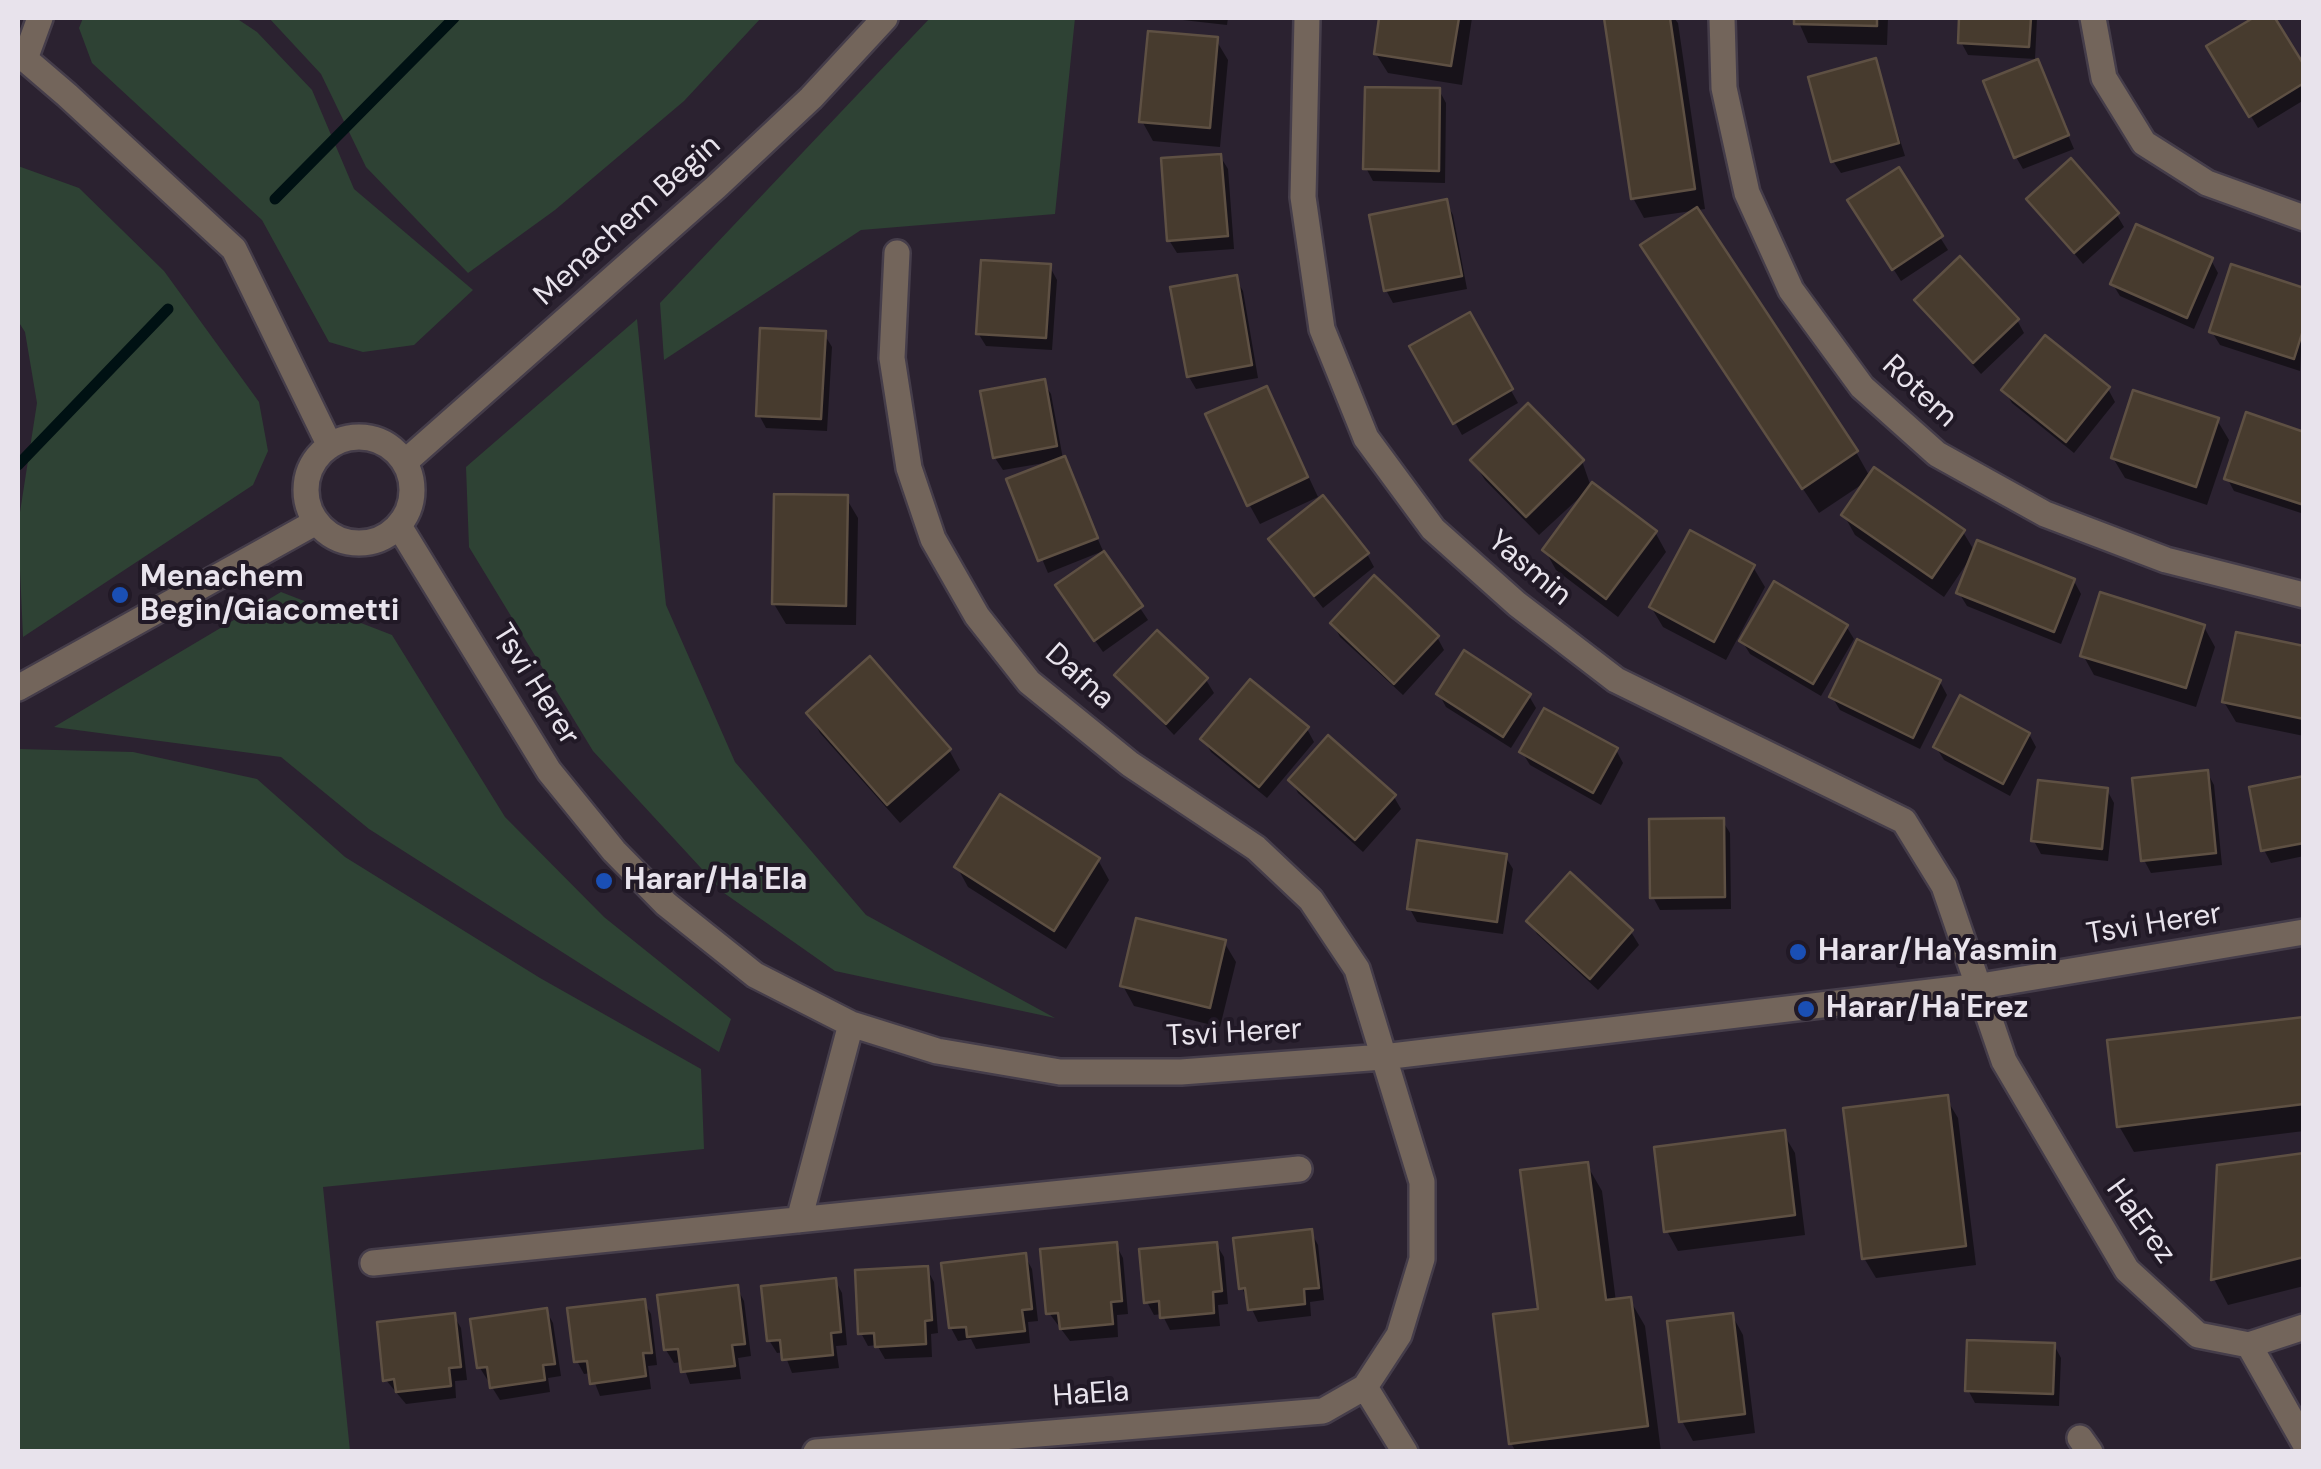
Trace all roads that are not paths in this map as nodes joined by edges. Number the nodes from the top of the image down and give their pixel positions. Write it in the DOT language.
graph roads {
  1 [pos="40,18"];
  2 [pos="885,18"];
  3 [pos="1307,18"];
  4 [pos="1722,18"];
  5 [pos="2093,18"];
  6 [pos="21,59"];
  7 [pos="2304,218"];
  8 [pos="897,253"];
  9 [pos="330,446"];
  10 [pos="405,462"];
  11 [pos="316,522"];
  12 [pos="399,526"];
  13 [pos="2304,596"];
  14 [pos="18,688"];
  15 [pos="2304,932"];
  16 [pos="1980,986"];
  17 [pos="852,1024"];
  18 [pos="1383,1057"];
  19 [pos="1299,1169"];
  20 [pos="798,1220"];
  21 [pos="373,1262"];
  22 [pos="2304,1327"];
  23 [pos="2249,1345"];
  24 [pos="1365,1387"];
  25 [pos="2304,1442"];
  26 [pos="816,1452"];
  27 [pos="1405,1452"];
  1 -- 6 [label="street"];
  2 -- 10 [label="street, Menachem Begin"];
  3 -- 16 [label="street, Yasmin"];
  4 -- 13 [label="street, Rotem"];
  5 -- 7 [label="street"];
  6 -- 9 [label="street"];
  8 -- 18 [label="street, Dafna"];
  9 -- 10 [label="street"];
  9 -- 11 [label="street"];
  10 -- 12 [label="street"];
  11 -- 12 [label="street"];
  11 -- 14 [label="street"];
  12 -- 17 [label="street, Tsvi Herer"];
  15 -- 16 [label="street, Tsvi Herer"];
  16 -- 18 [label="street, Tsvi Herer"];
  16 -- 23 [label="street, HaErez"];
  17 -- 18 [label="street, Tsvi Herer"];
  17 -- 20 [label="street"];
  18 -- 24 [label="street, HaEla"];
  19 -- 20 [label="street"];
  20 -- 21 [label="street"];
  22 -- 23 [label="street"];
  23 -- 25 [label="street"];
  24 -- 26 [label="street, HaEla"];
  24 -- 27 [label="street"];
}
